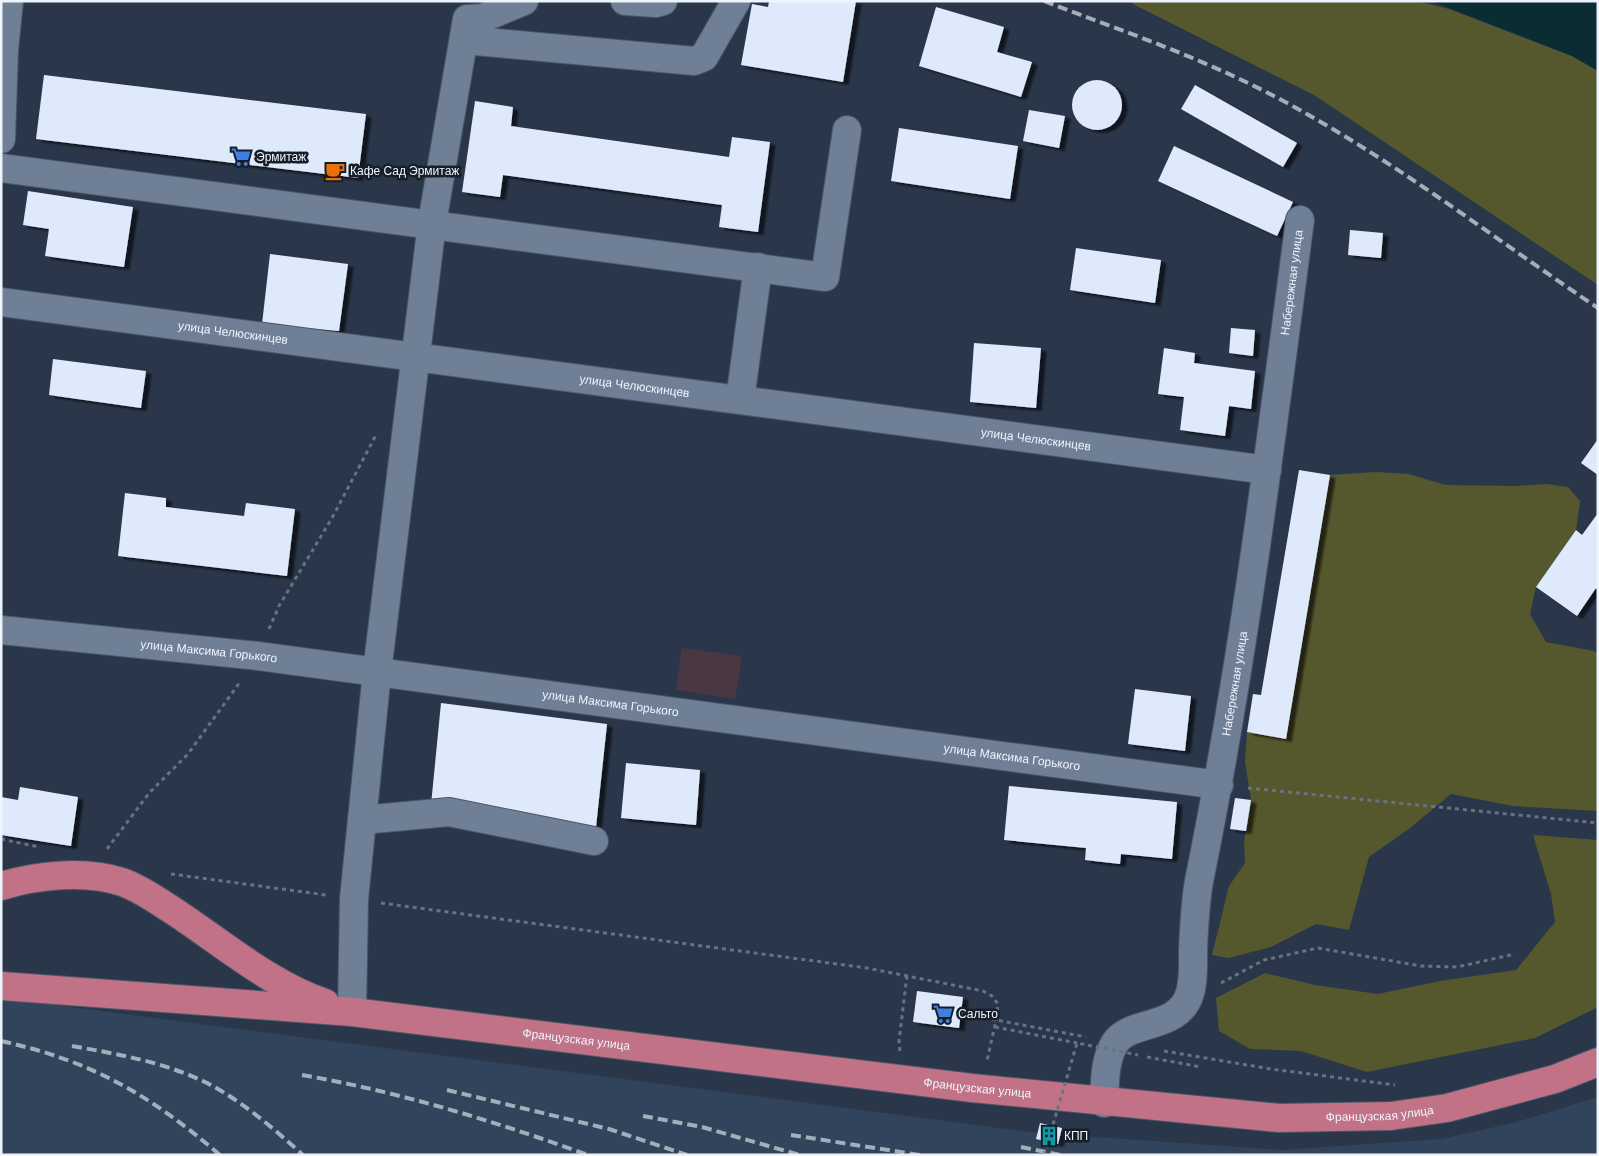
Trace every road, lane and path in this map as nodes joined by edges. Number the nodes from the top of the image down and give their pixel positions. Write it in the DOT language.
graph roads {
  1 [pos="9,1"];
  2 [pos="524,1"];
  3 [pos="625,1"];
  4 [pos="663,1"];
  5 [pos="736,1"];
  6 [pos="464,40"];
  7 [pos="847,130"];
  8 [pos="1,139"];
  9 [pos="1,168"];
  10 [pos="1300,220"];
  11 [pos="432,223"];
  12 [pos="758,267"];
  13 [pos="1,302"];
  14 [pos="417,358"];
  15 [pos="740,400"];
  16 [pos="377,434"];
  17 [pos="1267,470"];
  18 [pos="1,630"];
  19 [pos="258,656"];
  20 [pos="377,672"];
  21 [pos="1219,785"];
  22 [pos="362,820"];
  23 [pos="1598,823"];
  24 [pos="1,839"];
  25 [pos="594,841"];
  26 [pos="40,847"];
  27 [pos="103,856"];
  28 [pos="163,872"];
  29 [pos="1,886"];
  30 [pos="354,899"];
  31 [pos="1516,954"];
  32 [pos="907,975"];
  33 [pos="1,986"];
  34 [pos="1190,995"];
  35 [pos="352,1012"];
  36 [pos="962,1013"];
  37 [pos="996,1020"];
  38 [pos="994,1027"];
  39 [pos="1077,1043"];
  40 [pos="1126,1049"];
  41 [pos="904,1055"];
  42 [pos="1598,1062"];
  43 [pos="978,1063"];
  44 [pos="1201,1067"];
  45 [pos="1399,1085"];
  46 [pos="1104,1103"];
  47 [pos="1044,1155"];
  1 -- 8 [label="street"];
  2 -- 6 [label="street"];
  3 -- 4 [label="street"];
  5 -- 6 [label="street"];
  6 -- 11 [label="street"];
  7 -- 12 [label="street"];
  9 -- 11 [label="street"];
  10 -- 17 [label="street, Набережная улица"];
  11 -- 12 [label="street"];
  11 -- 14 [label="street"];
  12 -- 15 [label="street"];
  13 -- 14 [label="street, улица Челюскинцев"];
  14 -- 15 [label="street, улица Челюскинцев"];
  14 -- 20 [label="street"];
  15 -- 17 [label="street, улица Челюскинцев"];
  16 -- 19 [label="path"];
  17 -- 21 [label="street, Набережная улица"];
  18 -- 19 [label="street, улица Максима Горького"];
  19 -- 20 [label="street, улица Максима Горького"];
  19 -- 27 [label="path"];
  20 -- 21 [label="street, улица Максима Горького"];
  20 -- 22 [label="street"];
  21 -- 23 [label="path"];
  21 -- 34 [label="street, Набережная улица"];
  22 -- 25 [label="street"];
  22 -- 30 [label="street"];
  24 -- 26 [label="path"];
  28 -- 30 [label="path"];
  29 -- 35 [label="main road"];
  30 -- 32 [label="path"];
  30 -- 35 [label="street"];
  31 -- 34 [label="path"];
  32 -- 37 [label="path"];
  32 -- 41 [label="path"];
  33 -- 35 [label="main road"];
  34 -- 40 [label="street"];
  35 -- 46 [label="main road, Французская улица"];
  36 -- 37 [label="path"];
  37 -- 38 [label="path"];
  37 -- 40 [label="path"];
  38 -- 39 [label="path"];
  38 -- 43 [label="path"];
  39 -- 40 [label="path, bridge"];
  39 -- 47 [label="path, bridge"];
  40 -- 44 [label="path"];
  40 -- 45 [label="path"];
  40 -- 46 [label="street"];
  42 -- 46 [label="main road, Французская улица"];
}
